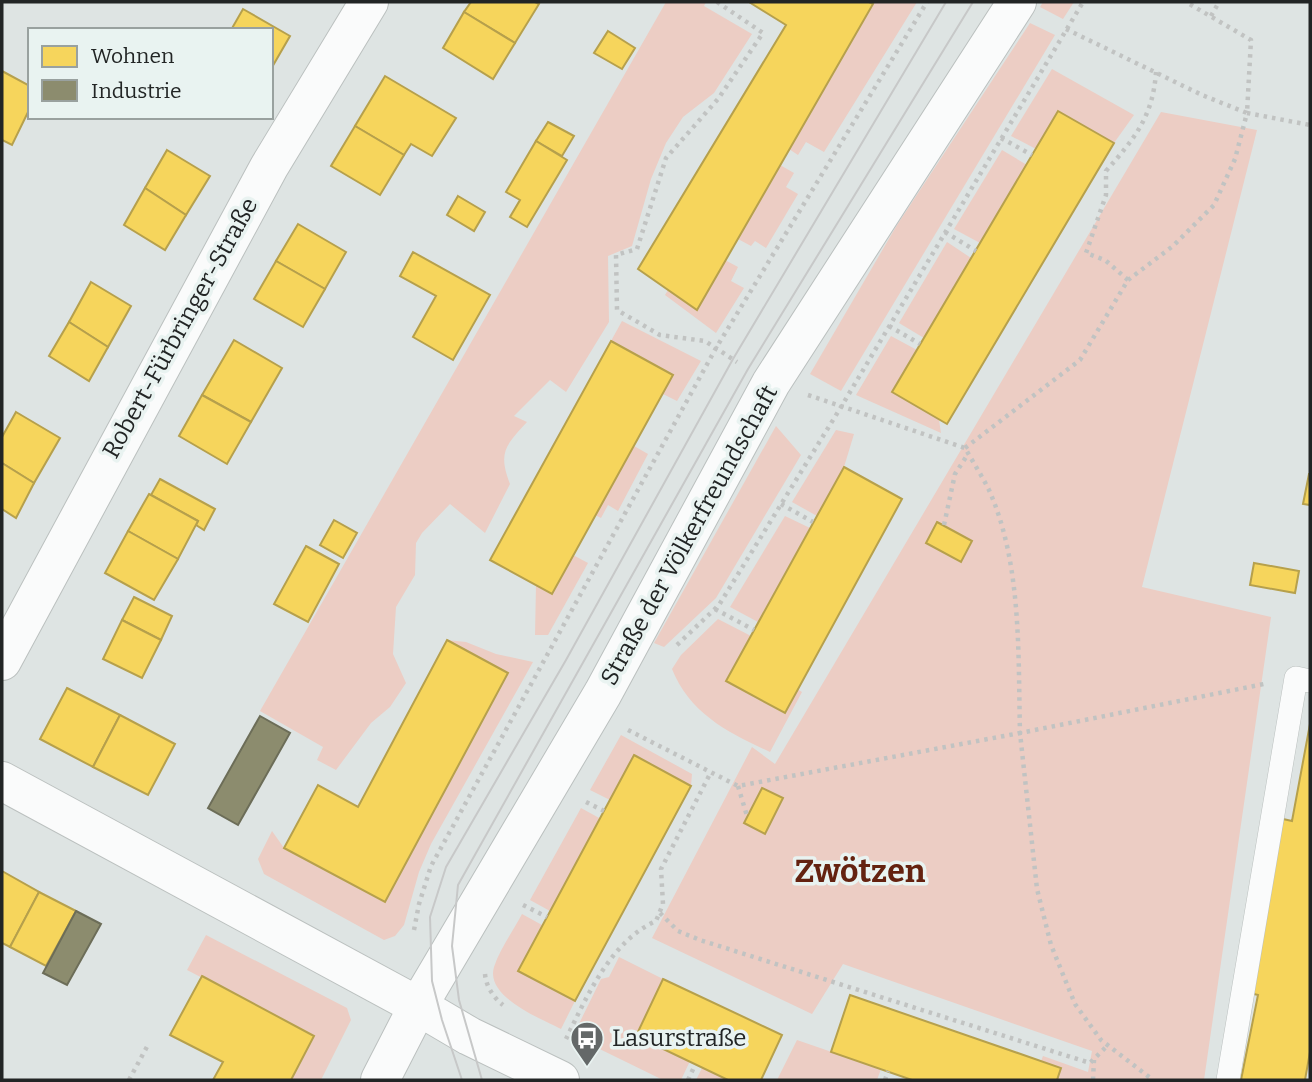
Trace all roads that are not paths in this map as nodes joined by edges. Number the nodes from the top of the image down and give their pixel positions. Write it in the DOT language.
graph roads {
  1 [pos="369,2"];
  2 [pos="1017,2"];
  3 [pos="2,661"];
  4 [pos="1303,679"];
  5 [pos="2,781"];
  6 [pos="418,1006"];
  7 [pos="380,1080"];
  8 [pos="560,1080"];
  9 [pos="1228,1080"];
  1 -- 3 [label="street, Robert-Fürbringer-Straße"];
  2 -- 6 [label="street, Straße der Völkerfreundschaft"];
  4 -- 9 [label="lane"];
  5 -- 6 [label="street"];
  6 -- 7 [label="street, Straße der Völkerfreundschaft"];
  6 -- 8 [label="street"];
}
